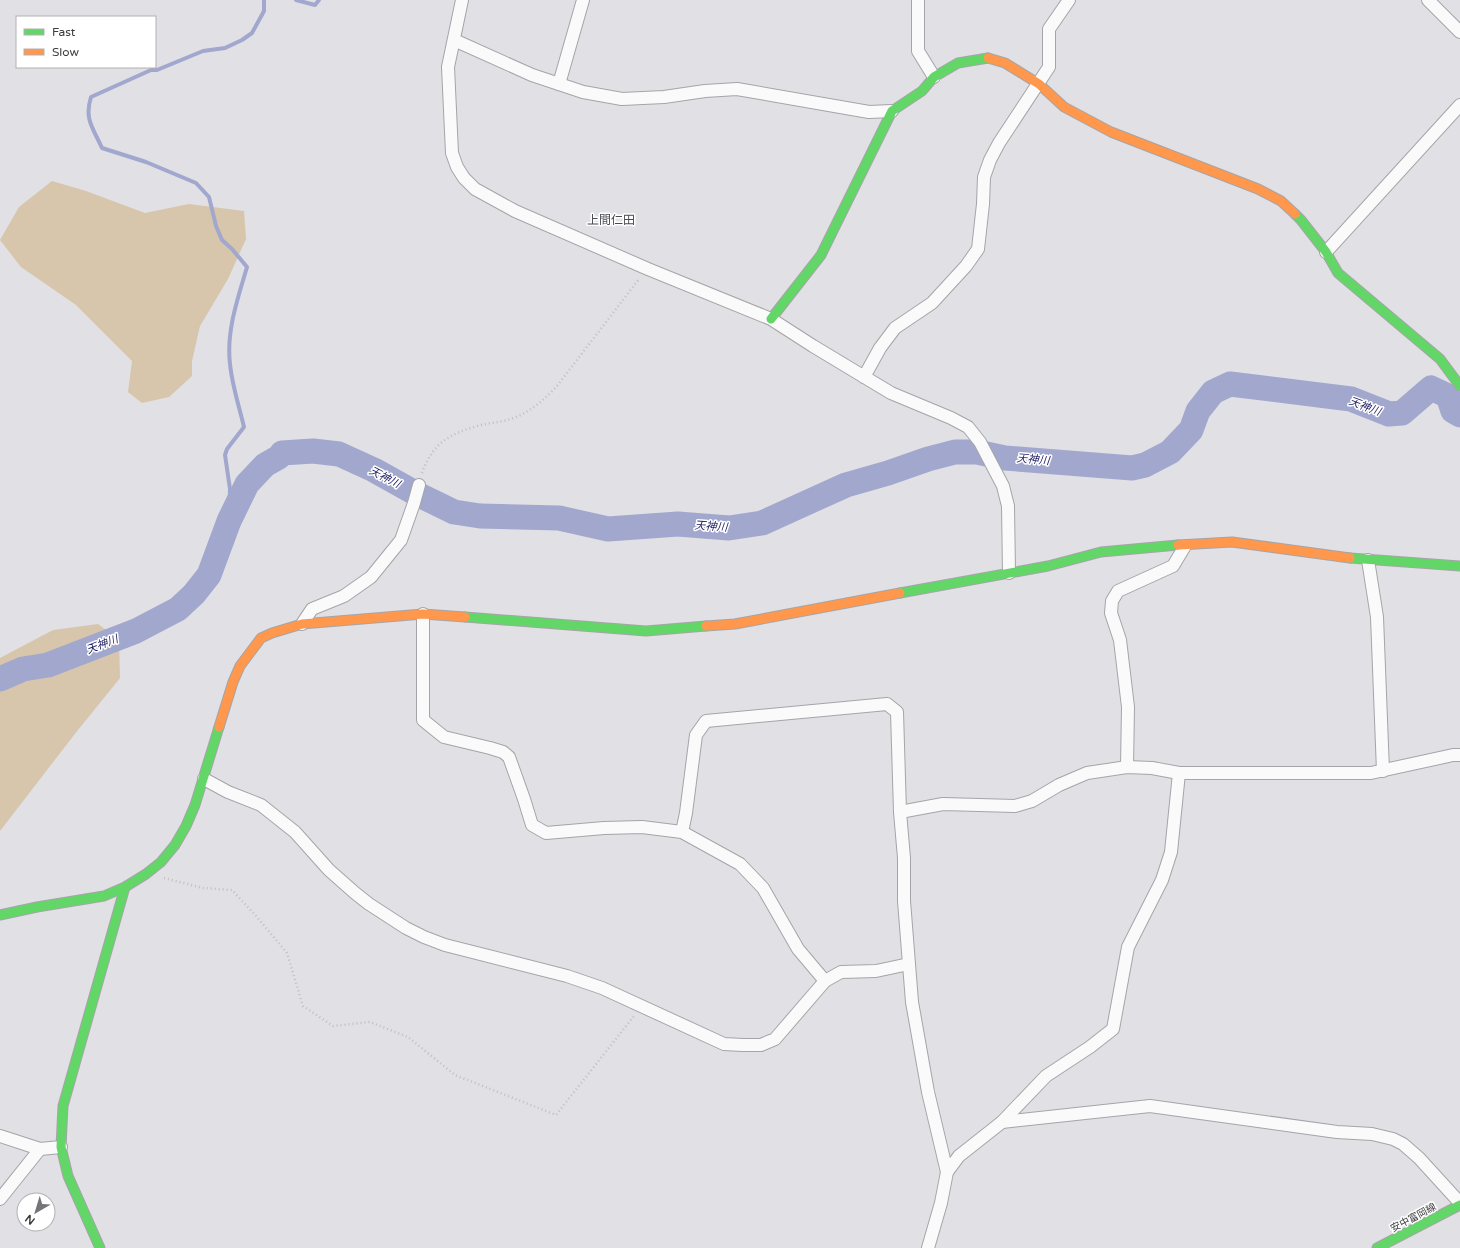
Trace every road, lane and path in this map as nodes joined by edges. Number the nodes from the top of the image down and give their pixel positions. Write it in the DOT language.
graph roads {
  1 [pos="462,0"];
  2 [pos="583,0"];
  3 [pos="918,0"];
  4 [pos="1069,0"];
  5 [pos="1428,0"];
  6 [pos="1460,32"];
  7 [pos="454,40"];
  8 [pos="934,77"];
  9 [pos="559,84"];
  10 [pos="1038,84"];
  11 [pos="1460,105"];
  12 [pos="892,111"];
  13 [pos="1326,252"];
  14 [pos="648,269"];
  15 [pos="771,319"];
  16 [pos="864,377"];
  17 [pos="1460,386"];
  18 [pos="419,485"];
  19 [pos="1185,546"];
  20 [pos="1368,560"];
  21 [pos="1460,566"];
  22 [pos="1010,573"];
  23 [pos="423,614"];
  24 [pos="302,624"];
  25 [pos="1460,756"];
  26 [pos="1127,767"];
  27 [pos="1384,771"];
  28 [pos="1178,773"];
  29 [pos="204,779"];
  30 [pos="900,812"];
  31 [pos="682,832"];
  32 [pos="146,874"];
  33 [pos="125,887"];
  34 [pos="0,915"];
  35 [pos="909,964"];
  36 [pos="825,981"];
  37 [pos="642,1007"];
  38 [pos="1002,1122"];
  39 [pos="0,1136"];
  40 [pos="61,1147"];
  41 [pos="40,1149"];
  42 [pos="947,1172"];
  43 [pos="0,1199"];
  44 [pos="1460,1204"];
  45 [pos="100,1248"];
  46 [pos="928,1248"];
  47 [pos="1377,1248"];
  1 -- 7 [label="street"];
  2 -- 9 [label="street"];
  3 -- 8 [label="street"];
  4 -- 10 [label="street"];
  5 -- 6 [label="street"];
  7 -- 9 [label="street"];
  7 -- 14 [label="street"];
  8 -- 10 [label="street"];
  8 -- 12 [label="street"];
  9 -- 12 [label="street"];
  10 -- 13 [label="street"];
  10 -- 16 [label="street"];
  11 -- 13 [label="street"];
  12 -- 15 [label="street"];
  13 -- 17 [label="street"];
  14 -- 15 [label="street"];
  14 -- 18 [label="path"];
  15 -- 16 [label="street"];
  16 -- 22 [label="street"];
  18 -- 24 [label="street"];
  19 -- 20 [label="street"];
  19 -- 22 [label="street"];
  19 -- 26 [label="street"];
  20 -- 21 [label="street"];
  20 -- 27 [label="street"];
  22 -- 23 [label="street"];
  23 -- 24 [label="street"];
  23 -- 31 [label="street"];
  24 -- 29 [label="street"];
  25 -- 27 [label="street"];
  26 -- 28 [label="street"];
  26 -- 30 [label="street"];
  27 -- 28 [label="street"];
  28 -- 38 [label="street"];
  29 -- 32 [label="street"];
  29 -- 37 [label="street"];
  30 -- 31 [label="street"];
  30 -- 35 [label="street"];
  31 -- 36 [label="street"];
  32 -- 33 [label="street"];
  32 -- 37 [label="path"];
  33 -- 34 [label="street"];
  33 -- 40 [label="street"];
  35 -- 36 [label="street"];
  35 -- 42 [label="street"];
  36 -- 37 [label="street"];
  38 -- 42 [label="street"];
  38 -- 44 [label="street"];
  39 -- 41 [label="street"];
  40 -- 41 [label="street"];
  40 -- 45 [label="street"];
  41 -- 43 [label="street"];
  42 -- 46 [label="street"];
  44 -- 47 [label="street, 安中富岡線"];
}
